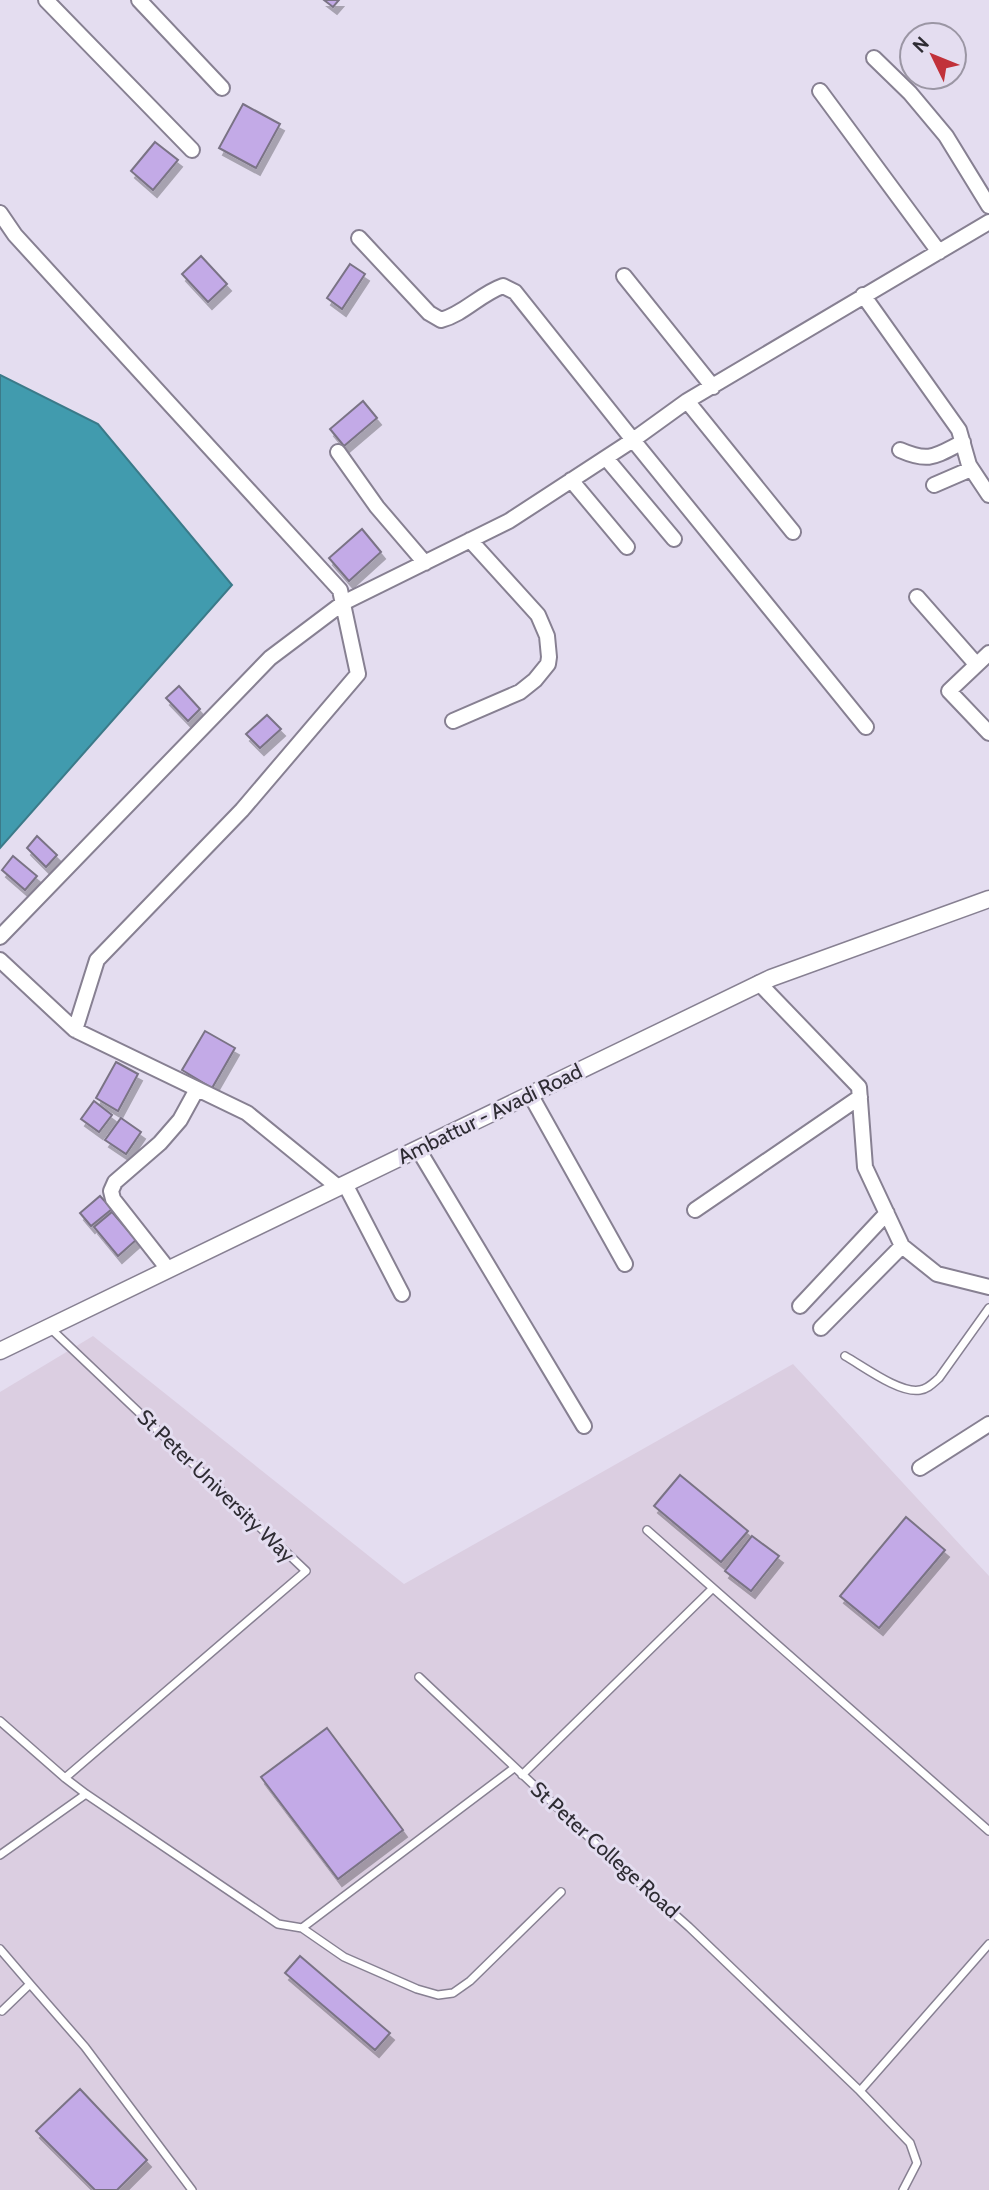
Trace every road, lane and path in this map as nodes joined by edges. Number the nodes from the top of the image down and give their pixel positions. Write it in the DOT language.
graph roads {
  1 [pos="46,0"];
  2 [pos="139,0"];
  3 [pos="874,58"];
  4 [pos="222,88"];
  5 [pos="820,91"];
  6 [pos="192,150"];
  7 [pos="989,206"];
  8 [pos="0,213"];
  9 [pos="989,222"];
  10 [pos="359,238"];
  11 [pos="939,252"];
  12 [pos="624,276"];
  13 [pos="863,295"];
  14 [pos="713,387"];
  15 [pos="687,401"];
  16 [pos="633,440"];
  17 [pos="963,442"];
  18 [pos="900,450"];
  19 [pos="338,452"];
  20 [pos="606,458"];
  21 [pos="971,469"];
  22 [pos="571,480"];
  23 [pos="934,485"];
  24 [pos="989,495"];
  25 [pos="793,533"];
  26 [pos="674,539"];
  27 [pos="470,540"];
  28 [pos="627,547"];
  29 [pos="425,563"];
  30 [pos="917,597"];
  31 [pos="343,603"];
  32 [pos="989,653"];
  33 [pos="976,664"];
  34 [pos="453,721"];
  35 [pos="866,727"];
  36 [pos="989,733"];
  37 [pos="989,900"];
  38 [pos="0,937"];
  39 [pos="0,960"];
  40 [pos="760,984"];
  41 [pos="75,1030"];
  42 [pos="197,1089"];
  43 [pos="530,1094"];
  44 [pos="860,1097"];
  45 [pos="418,1149"];
  46 [pos="341,1186"];
  47 [pos="695,1210"];
  48 [pos="887,1213"];
  49 [pos="902,1246"];
  50 [pos="625,1264"];
  51 [pos="168,1269"];
  52 [pos="989,1287"];
  53 [pos="402,1294"];
  54 [pos="800,1306"];
  55 [pos="989,1308"];
  56 [pos="49,1327"];
  57 [pos="821,1328"];
  58 [pos="0,1351"];
  59 [pos="845,1356"];
  60 [pos="989,1424"];
  61 [pos="584,1426"];
  62 [pos="920,1468"];
  63 [pos="647,1530"];
  64 [pos="713,1588"];
  65 [pos="419,1677"];
  66 [pos="0,1721"];
  67 [pos="514,1768"];
  68 [pos="522,1775"];
  69 [pos="65,1779"];
  70 [pos="86,1794"];
  71 [pos="989,1830"];
  72 [pos="0,1855"];
  73 [pos="561,1892"];
  74 [pos="302,1927"];
  75 [pos="989,1944"];
  76 [pos="0,1950"];
  77 [pos="30,1984"];
  78 [pos="2,2011"];
  79 [pos="860,2091"];
  80 [pos="192,2190"];
  81 [pos="903,2190"];
  1 -- 6 [label="street"];
  2 -- 4 [label="street"];
  3 -- 7 [label="street"];
  5 -- 11 [label="street"];
  8 -- 31 [label="street"];
  9 -- 11 [label="street"];
  10 -- 16 [label="street"];
  11 -- 13 [label="street"];
  12 -- 14 [label="street"];
  13 -- 14 [label="street"];
  13 -- 17 [label="street"];
  14 -- 15 [label="street"];
  15 -- 16 [label="street"];
  15 -- 25 [label="street"];
  16 -- 20 [label="street"];
  16 -- 35 [label="street"];
  17 -- 18 [label="street"];
  17 -- 21 [label="street"];
  19 -- 29 [label="street"];
  20 -- 22 [label="street"];
  20 -- 26 [label="street"];
  21 -- 23 [label="street"];
  21 -- 24 [label="street"];
  22 -- 27 [label="street"];
  22 -- 28 [label="street"];
  27 -- 29 [label="street"];
  27 -- 34 [label="street"];
  29 -- 31 [label="street"];
  30 -- 33 [label="street"];
  31 -- 38 [label="street"];
  31 -- 41 [label="street"];
  32 -- 33 [label="street"];
  33 -- 36 [label="street"];
  37 -- 40 [label="street, Ambattur - Avadi Road"];
  39 -- 41 [label="street"];
  40 -- 43 [label="street, Ambattur - Avadi Road"];
  40 -- 44 [label="street"];
  41 -- 42 [label="street"];
  42 -- 46 [label="street"];
  42 -- 51 [label="street"];
  43 -- 45 [label="street, Ambattur - Avadi Road"];
  43 -- 50 [label="street"];
  44 -- 47 [label="street"];
  44 -- 48 [label="street"];
  45 -- 46 [label="street, Ambattur - Avadi Road"];
  45 -- 61 [label="street"];
  46 -- 51 [label="street, Ambattur - Avadi Road"];
  46 -- 53 [label="street"];
  48 -- 49 [label="street"];
  48 -- 54 [label="street"];
  49 -- 52 [label="street"];
  49 -- 57 [label="street"];
  51 -- 56 [label="street, Ambattur - Avadi Road"];
  55 -- 59 [label="lane"];
  56 -- 58 [label="street, Ambattur - Avadi Road"];
  56 -- 69 [label="lane, St Peter University Way"];
  60 -- 62 [label="street"];
  63 -- 64 [label="lane"];
  64 -- 68 [label="lane"];
  64 -- 71 [label="lane"];
  65 -- 67 [label="lane"];
  66 -- 69 [label="lane"];
  67 -- 68 [label="lane, St Peter College Road"];
  67 -- 74 [label="lane, St Peter College Road"];
  68 -- 79 [label="lane, St Peter College Road"];
  69 -- 70 [label="lane"];
  70 -- 72 [label="lane"];
  70 -- 74 [label="lane"];
  73 -- 74 [label="lane"];
  75 -- 79 [label="lane"];
  76 -- 77 [label="lane"];
  77 -- 78 [label="lane"];
  77 -- 80 [label="lane"];
  79 -- 81 [label="lane, St Peter College Road"];
}
